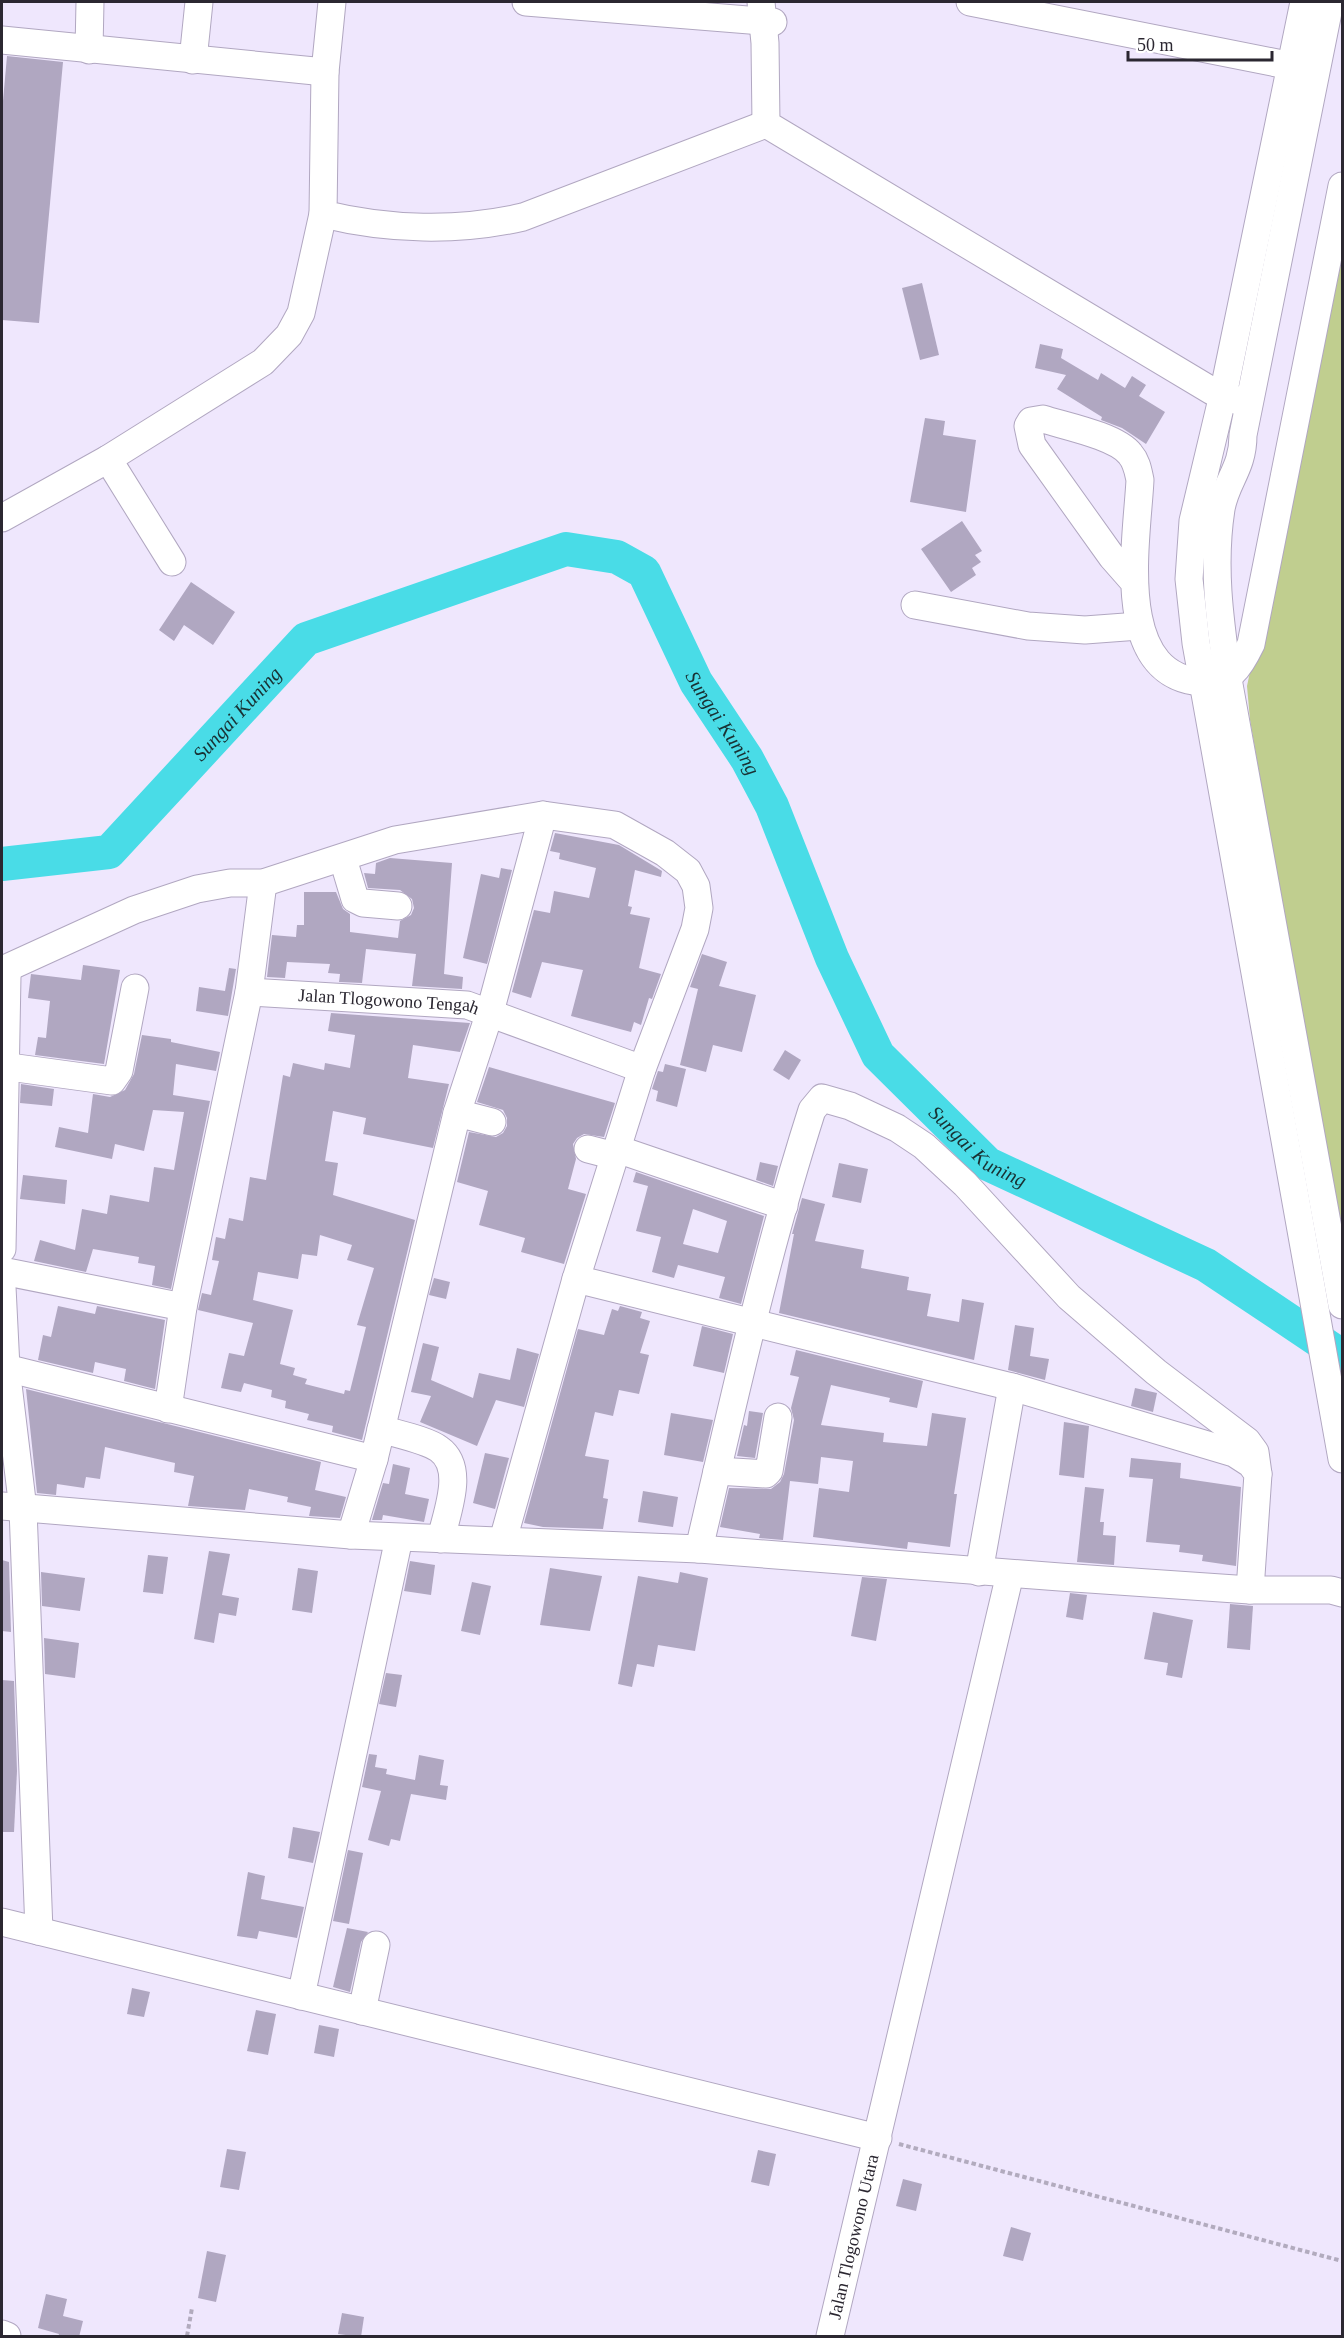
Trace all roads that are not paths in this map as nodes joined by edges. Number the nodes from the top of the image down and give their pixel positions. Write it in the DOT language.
graph roads {
  1 [pos="90,2"];
  2 [pos="199,2"];
  3 [pos="332,2"];
  4 [pos="526,2"];
  5 [pos="970,2"];
  6 [pos="1304,2"];
  7 [pos="1330,2"];
  8 [pos="767,18"];
  9 [pos="2,40"];
  10 [pos="89,50"];
  11 [pos="193,60"];
  12 [pos="1292,66"];
  13 [pos="325,72"];
  14 [pos="766,124"];
  15 [pos="1342,186"];
  16 [pos="323,213"];
  17 [pos="1223,396"];
  18 [pos="1248,405"];
  19 [pos="108,459"];
  20 [pos="2,518"];
  21 [pos="172,562"];
  22 [pos="1134,582"];
  23 [pos="915,605"];
  24 [pos="1139,626"];
  25 [pos="1216,681"];
  26 [pos="543,815"];
  27 [pos="343,859"];
  28 [pos="263,883"];
  29 [pos="398,906"];
  30 [pos="135,988"];
  31 [pos="249,992"];
  32 [pos="490,1012"];
  33 [pos="4,1066"];
  34 [pos="642,1070"];
  35 [pos="457,1113"];
  36 [pos="492,1122"];
  37 [pos="588,1149"];
  38 [pos="616,1152"];
  39 [pos="3,1190"];
  40 [pos="784,1206"];
  41 [pos="2,1249"];
  42 [pos="2,1271"];
  43 [pos="576,1279"];
  44 [pos="2,1287"];
  45 [pos="1342,1305"];
  46 [pos="183,1307"];
  47 [pos="752,1324"];
  48 [pos="6,1368"];
  49 [pos="1012,1387"];
  50 [pos="168,1409"];
  51 [pos="778,1417"];
  52 [pos="381,1429"];
  53 [pos="374,1459"];
  54 [pos="1342,1459"];
  55 [pos="717,1471"];
  56 [pos="1258,1474"];
  57 [pos="12,1507"];
  58 [pos="351,1535"];
  59 [pos="399,1538"];
  60 [pos="441,1539"];
  61 [pos="503,1540"];
  62 [pos="699,1549"];
  63 [pos="979,1572"];
  64 [pos="1010,1574"];
  65 [pos="1250,1590"];
  66 [pos="1342,1593"];
  67 [pos="2,1922"];
  68 [pos="39,1931"];
  69 [pos="376,1945"];
  70 [pos="301,1996"];
  71 [pos="362,2011"];
  72 [pos="878,2138"];
  73 [pos="2,2334"];
  74 [pos="7,2337"];
  75 [pos="830,2337"];
  1 -- 10 [label="street"];
  2 -- 11 [label="street"];
  3 -- 13 [label="street"];
  4 -- 8 [label="street"];
  5 -- 12 [label="street"];
  6 -- 12 [label="street"];
  7 -- 18 [label="street"];
  8 -- 14 [label="street"];
  9 -- 10 [label="street"];
  10 -- 11 [label="street"];
  11 -- 13 [label="street"];
  12 -- 17 [label="street"];
  13 -- 16 [label="street"];
  14 -- 16 [label="street"];
  14 -- 17 [label="street"];
  15 -- 25 [label="street"];
  16 -- 19 [label="street"];
  17 -- 18 [label="street"];
  17 -- 25 [label="street"];
  18 -- 25 [label="street"];
  19 -- 20 [label="street"];
  19 -- 21 [label="street"];
  22 -- 22 [label="street"];
  22 -- 24 [label="street"];
  23 -- 24 [label="street"];
  24 -- 25 [label="street"];
  25 -- 45 [label="street"];
  25 -- 54 [label="street"];
  26 -- 27 [label="street"];
  26 -- 32 [label="street"];
  26 -- 34 [label="street"];
  27 -- 28 [label="street"];
  27 -- 29 [label="street"];
  28 -- 31 [label="street"];
  28 -- 33 [label="street"];
  30 -- 33 [label="street"];
  31 -- 32 [label="street, Jalan Tlogowono Tengah"];
  31 -- 46 [label="street"];
  32 -- 34 [label="street"];
  32 -- 35 [label="street, Jalan Tlogowono Tengah"];
  33 -- 39 [label="street"];
  34 -- 38 [label="street"];
  35 -- 36 [label="street"];
  35 -- 52 [label="street, Jalan Tlogowono Tengah"];
  37 -- 38 [label="street"];
  38 -- 40 [label="street"];
  38 -- 43 [label="street"];
  39 -- 41 [label="street"];
  40 -- 47 [label="street"];
  40 -- 56 [label="street"];
  42 -- 46 [label="street"];
  43 -- 47 [label="street"];
  43 -- 61 [label="street"];
  44 -- 48 [label="street"];
  46 -- 50 [label="street"];
  47 -- 49 [label="street"];
  47 -- 55 [label="street"];
  48 -- 50 [label="street"];
  48 -- 57 [label="street"];
  49 -- 56 [label="street"];
  49 -- 63 [label="street"];
  50 -- 53 [label="street"];
  51 -- 55 [label="street"];
  52 -- 53 [label="street, Jalan Tlogowono Tengah"];
  52 -- 60 [label="street"];
  53 -- 58 [label="street, Jalan Tlogowono Tengah"];
  55 -- 62 [label="street"];
  56 -- 65 [label="street"];
  57 -- 58 [label="street"];
  57 -- 68 [label="street"];
  58 -- 59 [label="street"];
  59 -- 60 [label="street"];
  59 -- 70 [label="street"];
  60 -- 61 [label="street"];
  61 -- 62 [label="street"];
  62 -- 63 [label="street"];
  63 -- 64 [label="street"];
  64 -- 65 [label="street"];
  64 -- 72 [label="street, Jalan Tlogowono Utara"];
  65 -- 66 [label="street"];
  67 -- 68 [label="street"];
  68 -- 70 [label="street"];
  69 -- 71 [label="street"];
  70 -- 71 [label="street"];
  71 -- 72 [label="street"];
  72 -- 75 [label="street, Jalan Tlogowono Utara"];
  73 -- 74 [label="street"];
}
